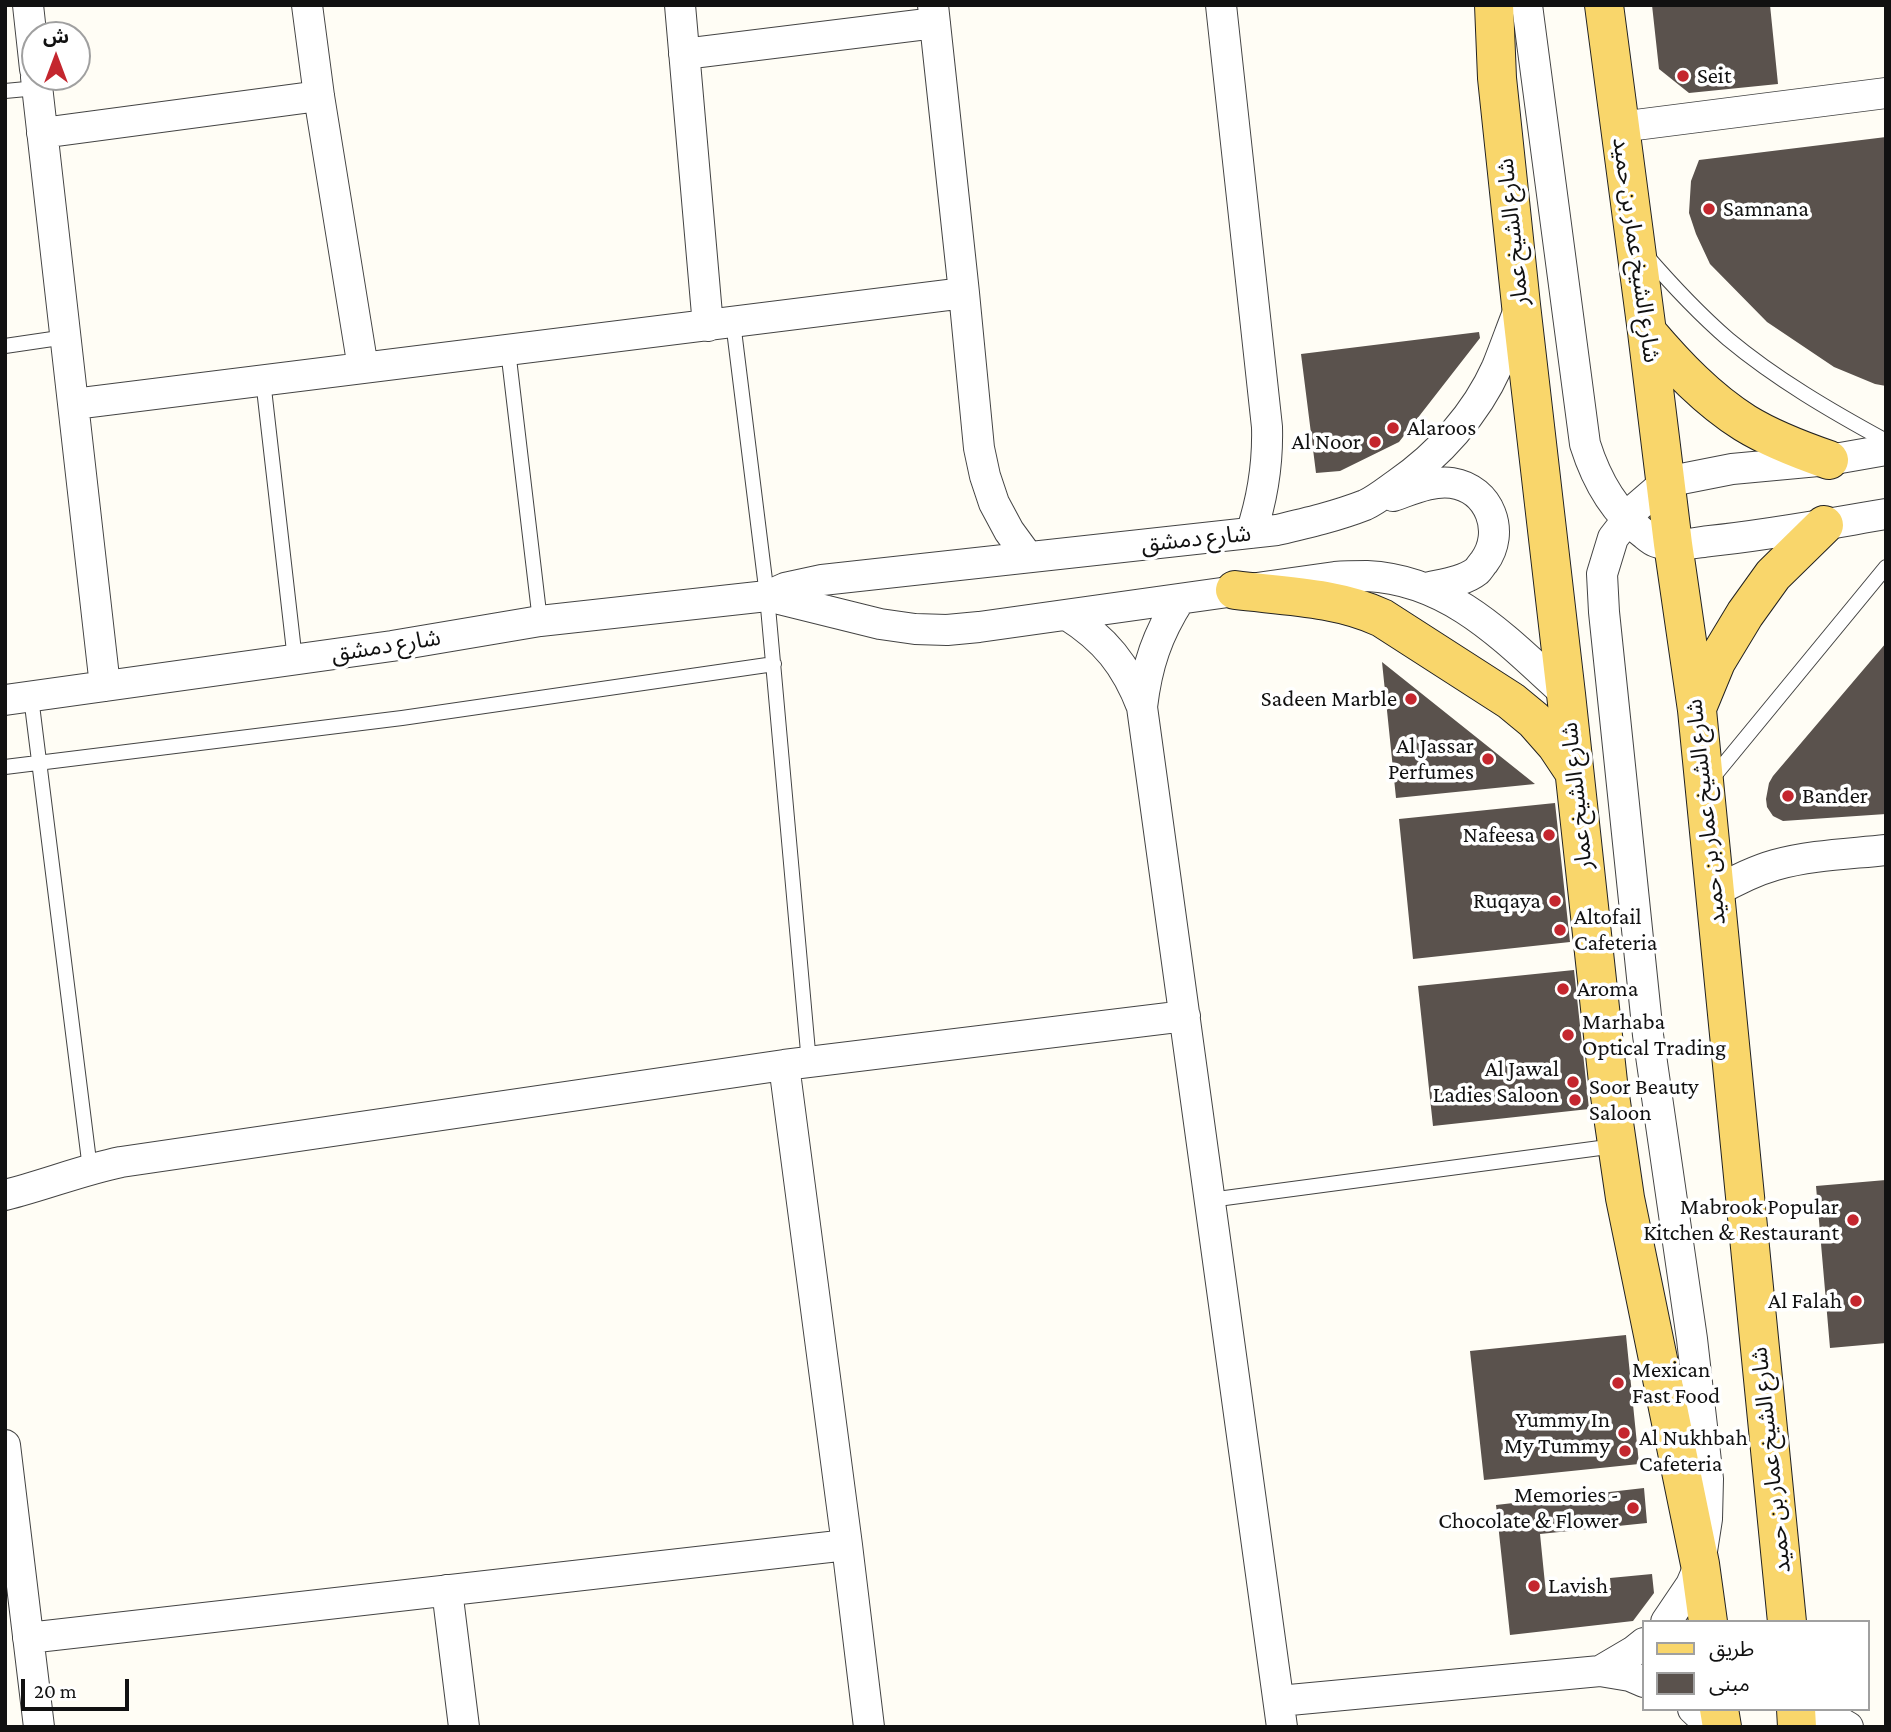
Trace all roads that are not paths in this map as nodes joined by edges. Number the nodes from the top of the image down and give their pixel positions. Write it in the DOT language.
graph roads {
  1 [pos="307,5"];
  2 [pos="680,5"];
  3 [pos="1221,5"];
  4 [pos="1494,5"];
  5 [pos="1527,5"];
  6 [pos="1604,5"];
  7 [pos="934,14"];
  8 [pos="684,54"];
  9 [pos="37,91"];
  10 [pos="1886,93"];
  11 [pos="319,96"];
  12 [pos="1620,127"];
  13 [pos="42,133"];
  14 [pos="1635,242"];
  15 [pos="964,293"];
  16 [pos="1521,305"];
  17 [pos="720,324"];
  18 [pos="1647,332"];
  19 [pos="66,337"];
  20 [pos="5,346"];
  21 [pos="508,350"];
  22 [pos="363,368"];
  23 [pos="263,380"];
  24 [pos="74,404"];
  25 [pos="1886,441"];
  26 [pos="1886,450"];
  27 [pos="1829,460"];
  28 [pos="1666,482"];
  29 [pos="1368,504"];
  30 [pos="1886,514"];
  31 [pos="1627,519"];
  32 [pos="1824,525"];
  33 [pos="1251,533"];
  34 [pos="1673,544"];
  35 [pos="1028,557"];
  36 [pos="1886,566"];
  37 [pos="1425,588"];
  38 [pos="1235,590"];
  39 [pos="767,596"];
  40 [pos="1180,599"];
  41 [pos="1067,615"];
  42 [pos="540,621"];
  43 [pos="295,660"];
  44 [pos="774,664"];
  45 [pos="105,686"];
  46 [pos="1566,694"];
  47 [pos="18,698"];
  48 [pos="1142,707"];
  49 [pos="1697,710"];
  50 [pos="39,763"];
  51 [pos="5,767"];
  52 [pos="1574,772"];
  53 [pos="1704,788"];
  54 [pos="1886,850"];
  55 [pos="1715,892"];
  56 [pos="1185,1016"];
  57 [pos="797,1064"];
  58 [pos="1616,1146"];
  59 [pos="90,1169"];
  60 [pos="5,1195"];
  61 [pos="1210,1200"];
  62 [pos="5,1445"];
  63 [pos="847,1545"];
  64 [pos="1700,1564"];
  65 [pos="446,1590"];
  66 [pos="1667,1620"];
  67 [pos="1708,1620"];
  68 [pos="1787,1620"];
  69 [pos="28,1638"];
  70 [pos="1643,1644"];
  71 [pos="1600,1671"];
  72 [pos="1643,1682"];
  73 [pos="1695,1711"];
  74 [pos="1820,1711"];
  75 [pos="1280,1714"];
  76 [pos="39,1727"];
  77 [pos="464,1727"];
  78 [pos="869,1727"];
  79 [pos="1712,1727"];
  80 [pos="1849,1727"];
  1 -- 11 [label="street"];
  2 -- 8 [label="street"];
  3 -- 33 [label="street"];
  4 -- 16 [label="main road, شارع الشيخ عمار"];
  5 -- 31 [label="street"];
  6 -- 12 [label="main road, شارع الشيخ عمار بن حميد"];
  7 -- 8 [label="street"];
  7 -- 15 [label="street"];
  8 -- 17 [label="street"];
  9 -- 13 [label="street"];
  10 -- 12 [label="street"];
  11 -- 13 [label="street"];
  11 -- 22 [label="street"];
  12 -- 14 [label="main road, شارع الشيخ عمار بن حميد"];
  13 -- 19 [label="street"];
  14 -- 18 [label="main road, شارع الشيخ عمار بن حميد"];
  14 -- 25 [label="lane"];
  15 -- 17 [label="street"];
  15 -- 35 [label="street"];
  16 -- 29 [label="street, شارع دمشق"];
  16 -- 46 [label="main road, شارع الشيخ عمار"];
  17 -- 21 [label="street"];
  17 -- 39 [label="lane"];
  18 -- 27 [label="main road"];
  18 -- 28 [label="main road, شارع الشيخ عمار بن حميد"];
  19 -- 20 [label="lane"];
  19 -- 24 [label="street"];
  21 -- 22 [label="street"];
  21 -- 42 [label="lane"];
  22 -- 23 [label="street"];
  23 -- 24 [label="street"];
  23 -- 43 [label="lane"];
  24 -- 45 [label="street"];
  26 -- 27 [label="street"];
  27 -- 28 [label="street"];
  28 -- 31 [label="street"];
  28 -- 34 [label="main road, شارع الشيخ عمار بن حميد"];
  29 -- 33 [label="street, شارع دمشق"];
  29 -- 37 [label="street"];
  30 -- 32 [label="street"];
  31 -- 34 [label="street"];
  31 -- 64 [label="street"];
  32 -- 34 [label="street"];
  32 -- 49 [label="main road"];
  33 -- 35 [label="street, شارع دمشق"];
  34 -- 49 [label="main road, شارع الشيخ عمار بن حميد"];
  35 -- 39 [label="street, شارع دمشق"];
  36 -- 53 [label="lane"];
  37 -- 38 [label="street, شارع دمشق"];
  37 -- 46 [label="street, شارع دمشق"];
  38 -- 40 [label="street, شارع دمشق"];
  38 -- 52 [label="main road"];
  39 -- 41 [label="street, شارع دمشق"];
  39 -- 42 [label="street, شارع دمشق"];
  39 -- 44 [label="lane"];
  40 -- 41 [label="street, شارع دمشق"];
  40 -- 48 [label="street"];
  41 -- 48 [label="street"];
  42 -- 43 [label="street, شارع دمشق"];
  43 -- 45 [label="street, شارع دمشق"];
  44 -- 50 [label="lane"];
  44 -- 57 [label="lane"];
  45 -- 47 [label="street, شارع دمشق"];
  46 -- 52 [label="main road, شارع الشيخ عمار"];
  47 -- 50 [label="lane"];
  48 -- 56 [label="street"];
  49 -- 53 [label="main road, شارع الشيخ عمار بن حميد"];
  50 -- 51 [label="lane"];
  50 -- 59 [label="lane"];
  52 -- 58 [label="main road, شارع الشيخ عمار"];
  53 -- 55 [label="main road, شارع الشيخ عمار بن حميد"];
  54 -- 55 [label="street"];
  55 -- 68 [label="main road, شارع الشيخ عمار بن حميد"];
  56 -- 57 [label="street"];
  56 -- 61 [label="street"];
  57 -- 59 [label="street"];
  57 -- 63 [label="street"];
  58 -- 61 [label="lane"];
  58 -- 64 [label="main road, شارع الشيخ عمار"];
  59 -- 60 [label="street"];
  61 -- 75 [label="street"];
  62 -- 69 [label="street"];
  63 -- 65 [label="street"];
  63 -- 78 [label="street"];
  64 -- 66 [label="street"];
  64 -- 67 [label="main road, شارع الشيخ عمار"];
  65 -- 69 [label="street"];
  65 -- 77 [label="street"];
  69 -- 76 [label="street"];
  70 -- 71 [label="street"];
  71 -- 72 [label="street"];
  71 -- 75 [label="street"];
  73 -- 79 [label="street"];
  74 -- 80 [label="street"];
}
